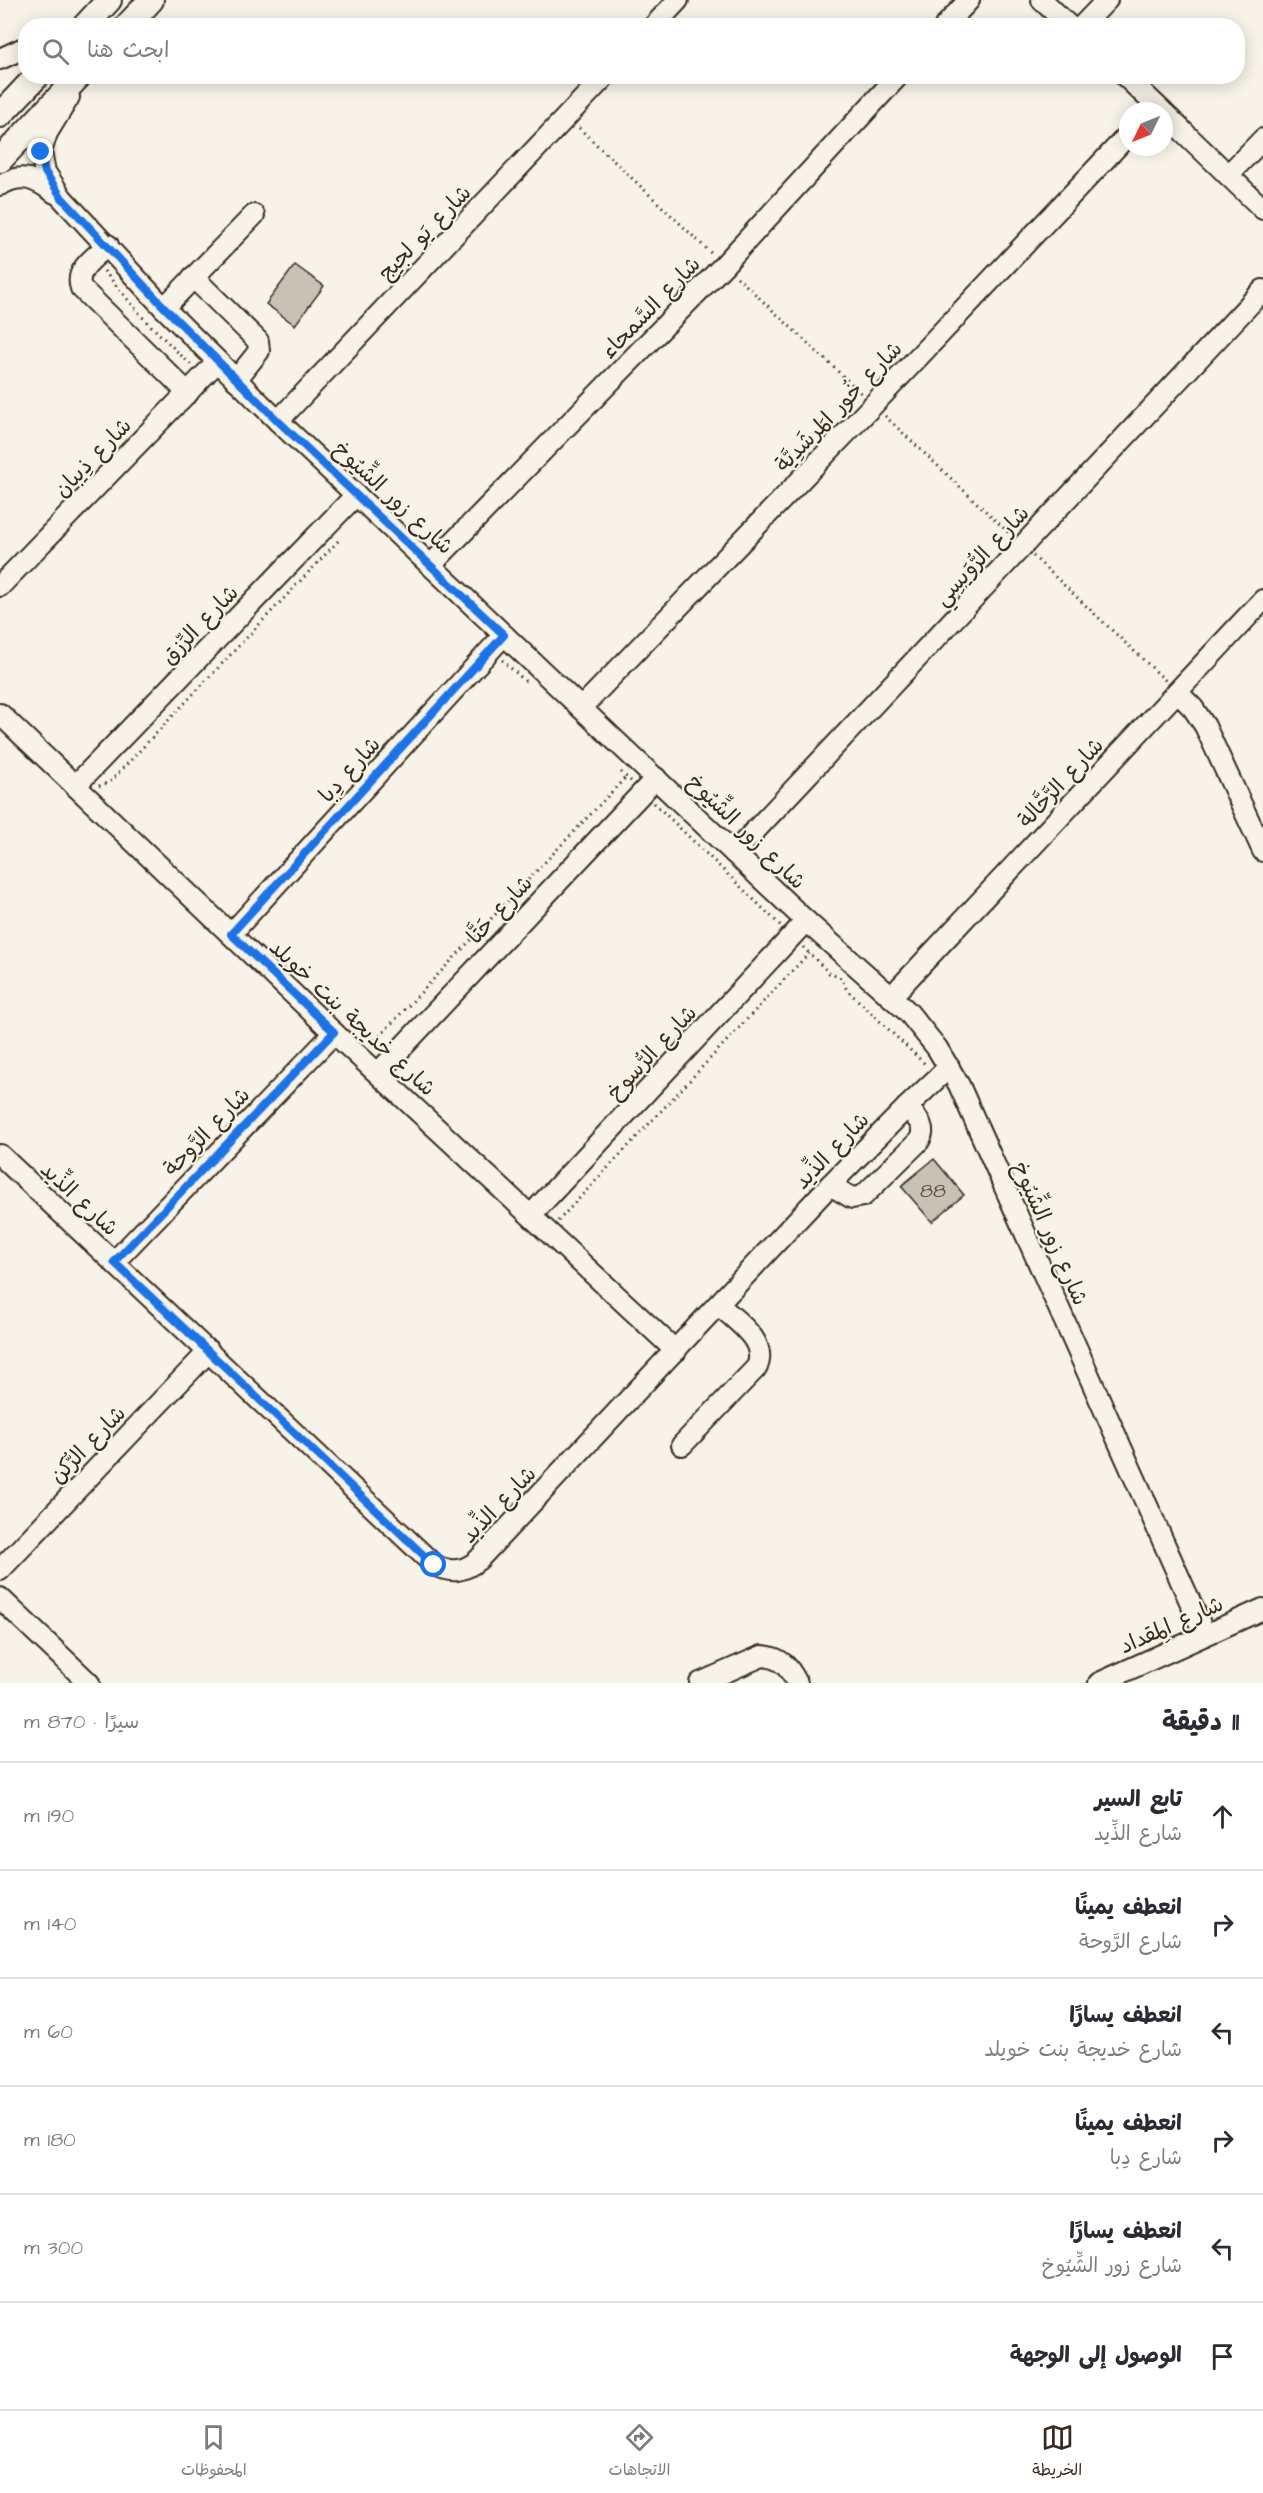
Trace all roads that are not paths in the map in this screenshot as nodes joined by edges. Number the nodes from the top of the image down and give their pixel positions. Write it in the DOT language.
graph roads {
  1 [pos="109,0"];
  2 [pos="151,0"];
  3 [pos="678,0"];
  4 [pos="969,0"];
  5 [pos="1042,0"];
  6 [pos="1107,0"];
  7 [pos="92,18"];
  8 [pos="134,18"];
  9 [pos="661,18"];
  10 [pos="952,18"];
  11 [pos="1061,18"];
  12 [pos="1090,18"];
  13 [pos="18,51"];
  14 [pos="0,59"];
  15 [pos="29,84"];
  16 [pos="72,84"];
  17 [pos="75,84"];
  18 [pos="597,84"];
  19 [pos="891,84"];
  20 [pos="1133,84"];
  21 [pos="1150,102"];
  22 [pos="0,115"];
  23 [pos="1173,124"];
  24 [pos="1263,139"];
  25 [pos="1119,145"];
  26 [pos="0,160"];
  27 [pos="1228,175"];
  28 [pos="0,185"];
  29 [pos="62,198"];
  30 [pos="1263,209"];
  31 [pos="254,215"];
  32 [pos="108,245"];
  33 [pos="193,278"];
  34 [pos="1263,290"];
  35 [pos="165,308"];
  36 [pos="217,362"];
  37 [pos="236,380"];
  38 [pos="188,393"];
  39 [pos="278,421"];
  40 [pos="356,495"];
  41 [pos="431,565"];
  42 [pos="0,586"];
  43 [pos="1263,600"];
  44 [pos="497,642"];
  45 [pos="1178,692"];
  46 [pos="581,708"];
  47 [pos="0,714"];
  48 [pos="649,785"];
  49 [pos="75,786"];
  50 [pos="1263,851"];
  51 [pos="734,853"];
  52 [pos="806,921"];
  53 [pos="231,934"];
  54 [pos="891,997"];
  55 [pos="334,1032"];
  56 [pos="944,1072"];
  57 [pos="378,1073"];
  58 [pos="907,1107"];
  59 [pos="0,1155"];
  60 [pos="830,1185"];
  61 [pos="531,1215"];
  62 [pos="114,1262"];
  63 [pos="719,1305"];
  64 [pos="676,1350"];
  65 [pos="209,1351"];
  66 [pos="682,1445"];
  67 [pos="0,1570"];
  68 [pos="0,1598"];
  69 [pos="1263,1609"];
  70 [pos="1205,1635"];
  71 [pos="89,1683"];
  72 [pos="700,1683"];
  73 [pos="797,1683"];
  74 [pos="1099,1683"];
  1 -- 7 [label="main road"];
  2 -- 8 [label="main road"];
  3 -- 9 [label="street"];
  4 -- 10 [label="street"];
  5 -- 11 [label="street"];
  6 -- 12 [label="street"];
  13 -- 14 [label="street"];
  15 -- 22 [label="main road"];
  16 -- 26 [label="main road"];
  17 -- 29 [label="street, شارع زور الشِّيُوخ"];
  18 -- 39 [label="street, شارع يَو لجيج"];
  19 -- 41 [label="street, شارع السَّمحاء"];
  20 -- 21 [label="street"];
  23 -- 27 [label="street"];
  24 -- 27 [label="street"];
  25 -- 46 [label="street, شارع خُور المَرشَدِيَّة"];
  27 -- 30 [label="street"];
  28 -- 29 [label="street, شارع زور الشِّيُوخ"];
  29 -- 32 [label="street, شارع زور الشِّيُوخ"];
  31 -- 33 [label="street"];
  32 -- 35 [label="street, شارع زور الشِّيُوخ"];
  32 -- 38 [label="street"];
  33 -- 35 [label="street"];
  33 -- 37 [label="street"];
  34 -- 51 [label="street, شارع الرُّوَيسِي"];
  35 -- 36 [label="street, شارع زور الشِّيُوخ"];
  36 -- 37 [label="street, شارع زور الشِّيُوخ"];
  36 -- 38 [label="street, شارع ذِيبان"];
  37 -- 39 [label="street, شارع زور الشِّيُوخ"];
  38 -- 42 [label="street, شارع ذِيبان"];
  39 -- 40 [label="street, شارع زور الشِّيُوخ"];
  40 -- 41 [label="street, شارع زور الشِّيُوخ"];
  40 -- 49 [label="street, شارع الرِّزق"];
  41 -- 44 [label="street, شارع زور الشِّيُوخ"];
  43 -- 45 [label="street, شارع الرَّحَّالة"];
  44 -- 46 [label="street, شارع زور الشِّيُوخ"];
  44 -- 53 [label="street, شارع دِبا"];
  45 -- 50 [label="street"];
  45 -- 54 [label="street, شارع الرَّحَّالة"];
  46 -- 48 [label="street, شارع زور الشِّيُوخ"];
  47 -- 49 [label="street, شارع خديجة بنت خويلد"];
  48 -- 51 [label="street, شارع زور الشِّيُوخ"];
  48 -- 57 [label="street, شارع حَتَّا"];
  49 -- 53 [label="street, شارع خديجة بنت خويلد"];
  51 -- 52 [label="street, شارع زور الشِّيُوخ"];
  52 -- 54 [label="street, شارع زور الشِّيُوخ"];
  52 -- 61 [label="street, شارع الرُّسوخ"];
  53 -- 55 [label="street, شارع خديجة بنت خويلد"];
  54 -- 56 [label="street, شارع زور الشِّيُوخ"];
  55 -- 57 [label="street, شارع خديجة بنت خويلد"];
  55 -- 62 [label="street, شارع الرَّوحة"];
  56 -- 58 [label="street, شارع الذِّيد"];
  56 -- 70 [label="street, شارع زور الشِّيُوخ"];
  57 -- 61 [label="street, شارع خديجة بنت خويلد"];
  58 -- 60 [label="street, شارع الذِّيد"];
  58 -- 60 [label="street"];
  59 -- 62 [label="street, شارع الذِّيد"];
  60 -- 63 [label="street, شارع الذِّيد"];
  61 -- 64 [label="street, شارع خديجة بنت خويلد"];
  62 -- 65 [label="street, شارع الذِّيد"];
  63 -- 64 [label="street, شارع الذِّيد"];
  63 -- 66 [label="street"];
  64 -- 65 [label="street, شارع الذِّيد"];
  65 -- 67 [label="street, شارع الرُّكن"];
  68 -- 71 [label="street"];
  69 -- 70 [label="street, شارع المِقداد"];
  70 -- 74 [label="street, شارع المِقداد"];
  72 -- 73 [label="street"];
}
